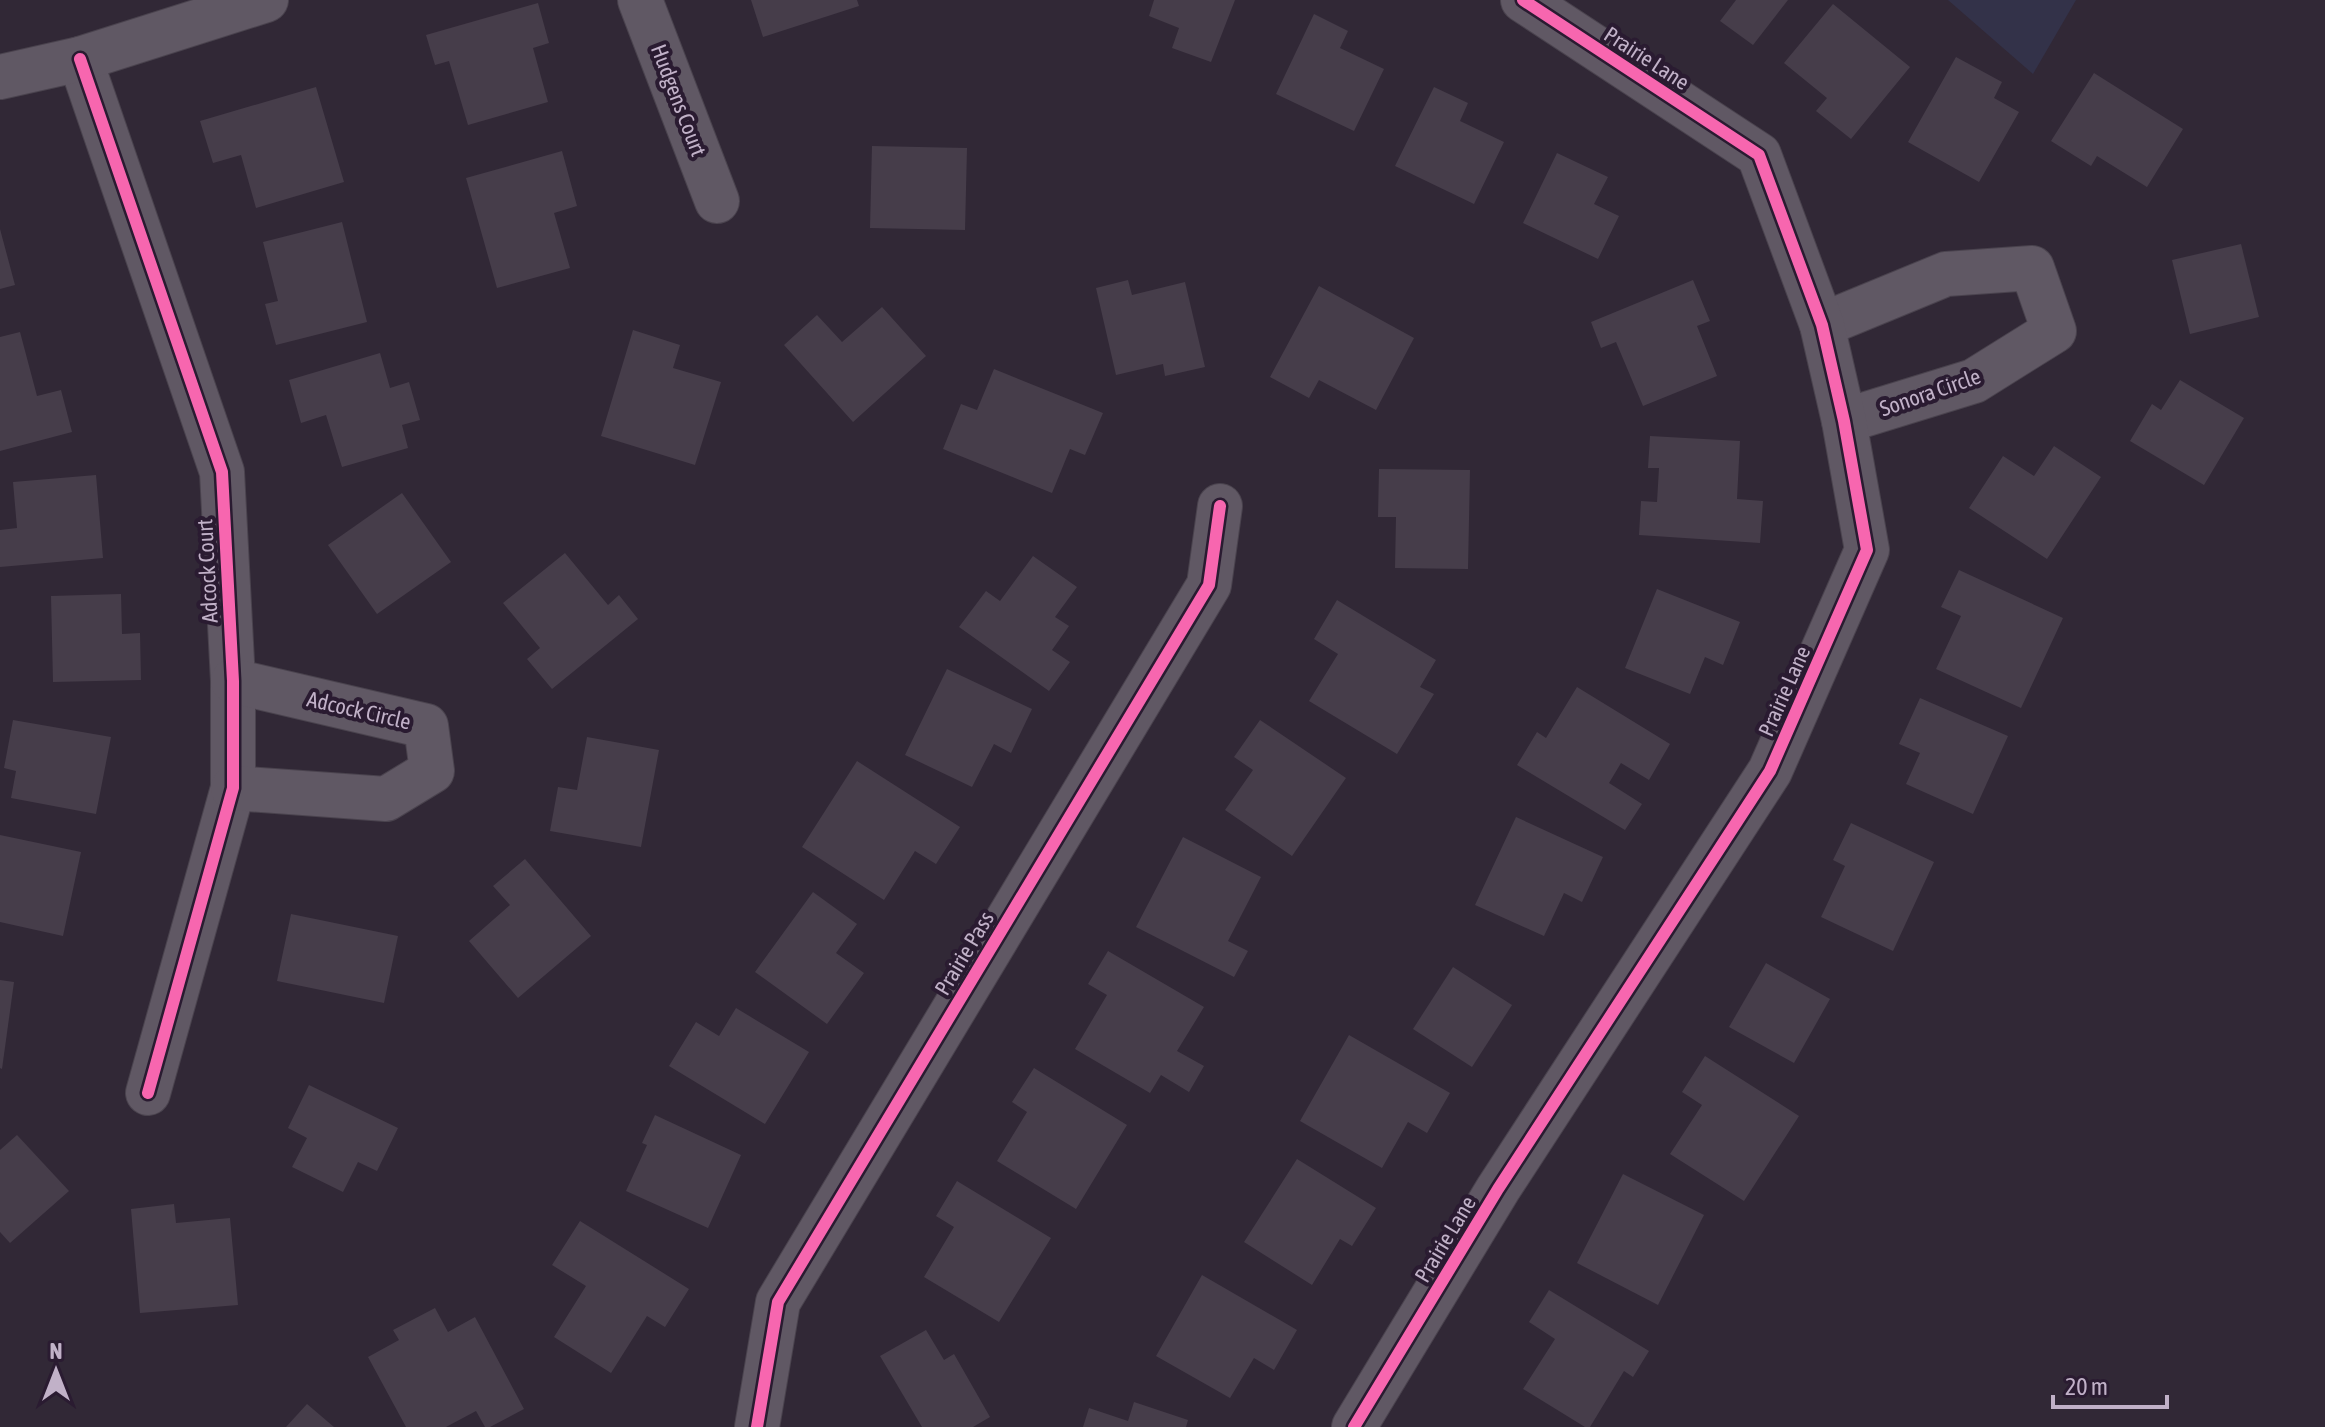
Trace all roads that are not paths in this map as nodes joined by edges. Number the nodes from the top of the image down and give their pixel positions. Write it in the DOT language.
graph roads {
  1 [pos="266,0"];
  2 [pos="640,0"];
  3 [pos="1523,0"];
  4 [pos="80,59"];
  5 [pos="0,77"];
  6 [pos="717,201"];
  7 [pos="1822,325"];
  8 [pos="1844,421"];
  9 [pos="1220,506"];
  10 [pos="233,681"];
  11 [pos="233,788"];
  12 [pos="148,1093"];
  13 [pos="757,1427"];
  14 [pos="1354,1427"];
  1 -- 4 [label="street"];
  2 -- 6 [label="street, Hudgens Court"];
  3 -- 7 [label="street, Prairie Lane"];
  4 -- 5 [label="street"];
  4 -- 10 [label="street, Adcock Court"];
  7 -- 8 [label="street, Prairie Lane"];
  7 -- 8 [label="street, Sonora Circle"];
  8 -- 14 [label="street, Prairie Lane"];
  9 -- 13 [label="street, Prairie Pass"];
  10 -- 11 [label="street, Adcock Court"];
  10 -- 11 [label="street, Adcock Circle"];
  11 -- 12 [label="street, Adcock Court"];
}
